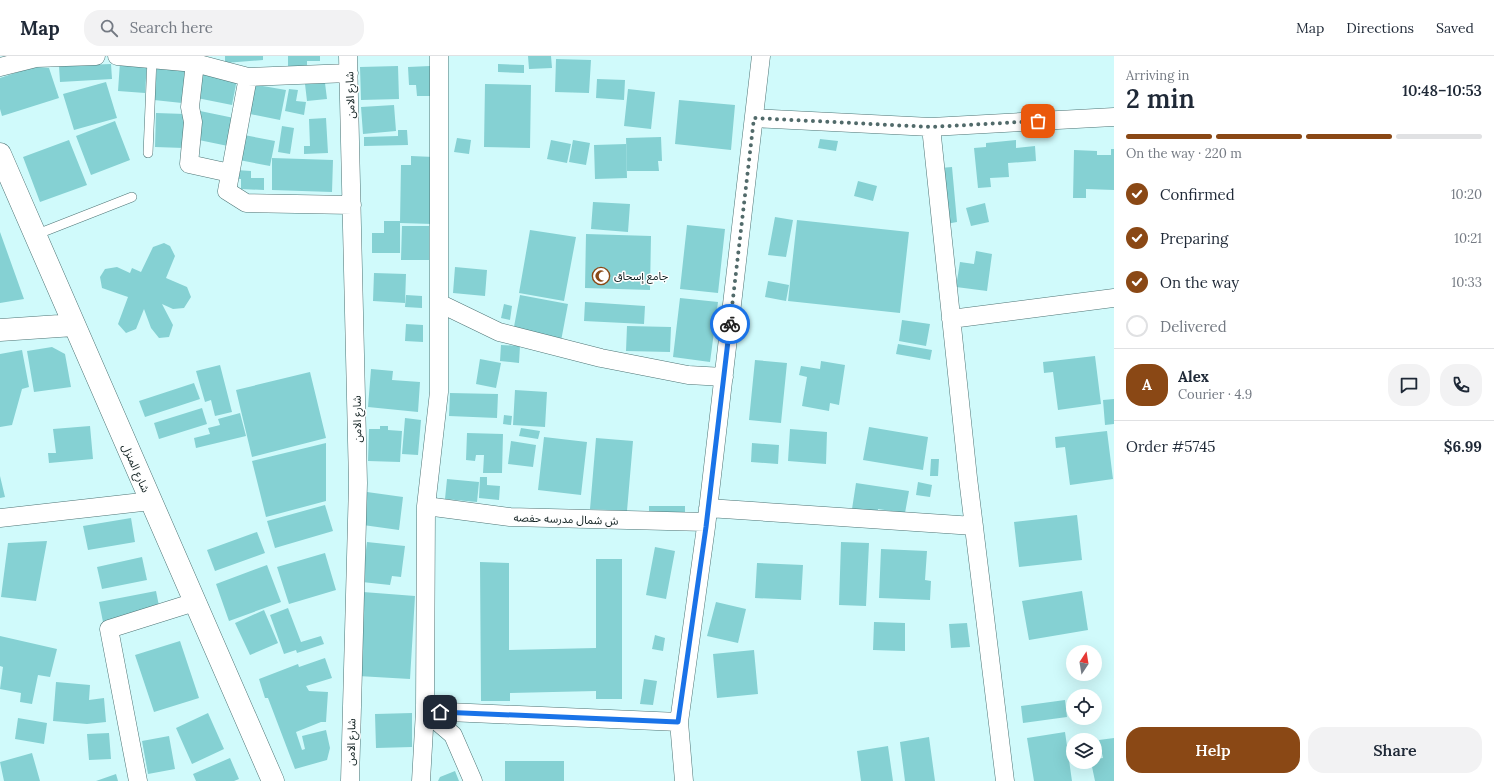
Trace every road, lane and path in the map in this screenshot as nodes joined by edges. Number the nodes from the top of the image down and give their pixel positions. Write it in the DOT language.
graph roads {
  1 [pos="96,56"];
  2 [pos="117,56"];
  3 [pos="439,56"];
  4 [pos="761,56"];
  5 [pos="152,59"];
  6 [pos="195,63"];
  7 [pos="349,64"];
  8 [pos="0,67"];
  9 [pos="248,77"];
  10 [pos="1114,117"];
  11 [pos="754,118"];
  12 [pos="931,127"];
  13 [pos="148,153"];
  14 [pos="0,154"];
  15 [pos="230,174"];
  16 [pos="132,197"];
  17 [pos="352,205"];
  18 [pos="35,235"];
  19 [pos="1114,298"];
  20 [pos="439,303"];
  21 [pos="951,319"];
  22 [pos="74,325"];
  23 [pos="0,330"];
  24 [pos="724,377"];
  25 [pos="151,501"];
  26 [pos="426,506"];
  27 [pos="707,515"];
  28 [pos="0,518"];
  29 [pos="974,526"];
  30 [pos="195,602"];
  31 [pos="425,711"];
  32 [pos="678,722"];
  33 [pos="138,781"];
  34 [pos="273,781"];
  35 [pos="350,781"];
  36 [pos="421,781"];
  37 [pos="473,781"];
  38 [pos="684,781"];
  39 [pos="1005,781"];
  1 -- 8 [label="street"];
  2 -- 5 [label="street"];
  3 -- 20 [label="street"];
  4 -- 11 [label="street"];
  5 -- 6 [label="street"];
  5 -- 13 [label="lane"];
  6 -- 9 [label="street"];
  6 -- 15 [label="street"];
  7 -- 9 [label="street"];
  7 -- 17 [label="street, شارع الامن"];
  9 -- 15 [label="street"];
  10 -- 12 [label="street"];
  11 -- 12 [label="street"];
  11 -- 24 [label="street"];
  12 -- 21 [label="street"];
  14 -- 18 [label="street, شارع المنزل"];
  15 -- 17 [label="street"];
  16 -- 18 [label="lane"];
  17 -- 35 [label="street, شارع الامن"];
  18 -- 22 [label="street, شارع المنزل"];
  19 -- 21 [label="street"];
  20 -- 24 [label="street"];
  20 -- 26 [label="street"];
  21 -- 29 [label="street"];
  22 -- 23 [label="street"];
  22 -- 25 [label="street, شارع المنزل"];
  24 -- 27 [label="street"];
  25 -- 28 [label="street"];
  25 -- 30 [label="street, شارع المنزل"];
  26 -- 27 [label="street, ش شمال مدرسه حفصه"];
  26 -- 31 [label="street"];
  27 -- 29 [label="street, ش شمال مدرسه حفصه"];
  27 -- 32 [label="street"];
  29 -- 39 [label="street"];
  30 -- 33 [label="street"];
  30 -- 34 [label="street, شارع المنزل"];
  31 -- 32 [label="street"];
  31 -- 36 [label="street"];
  31 -- 37 [label="street"];
  32 -- 38 [label="street"];
}
